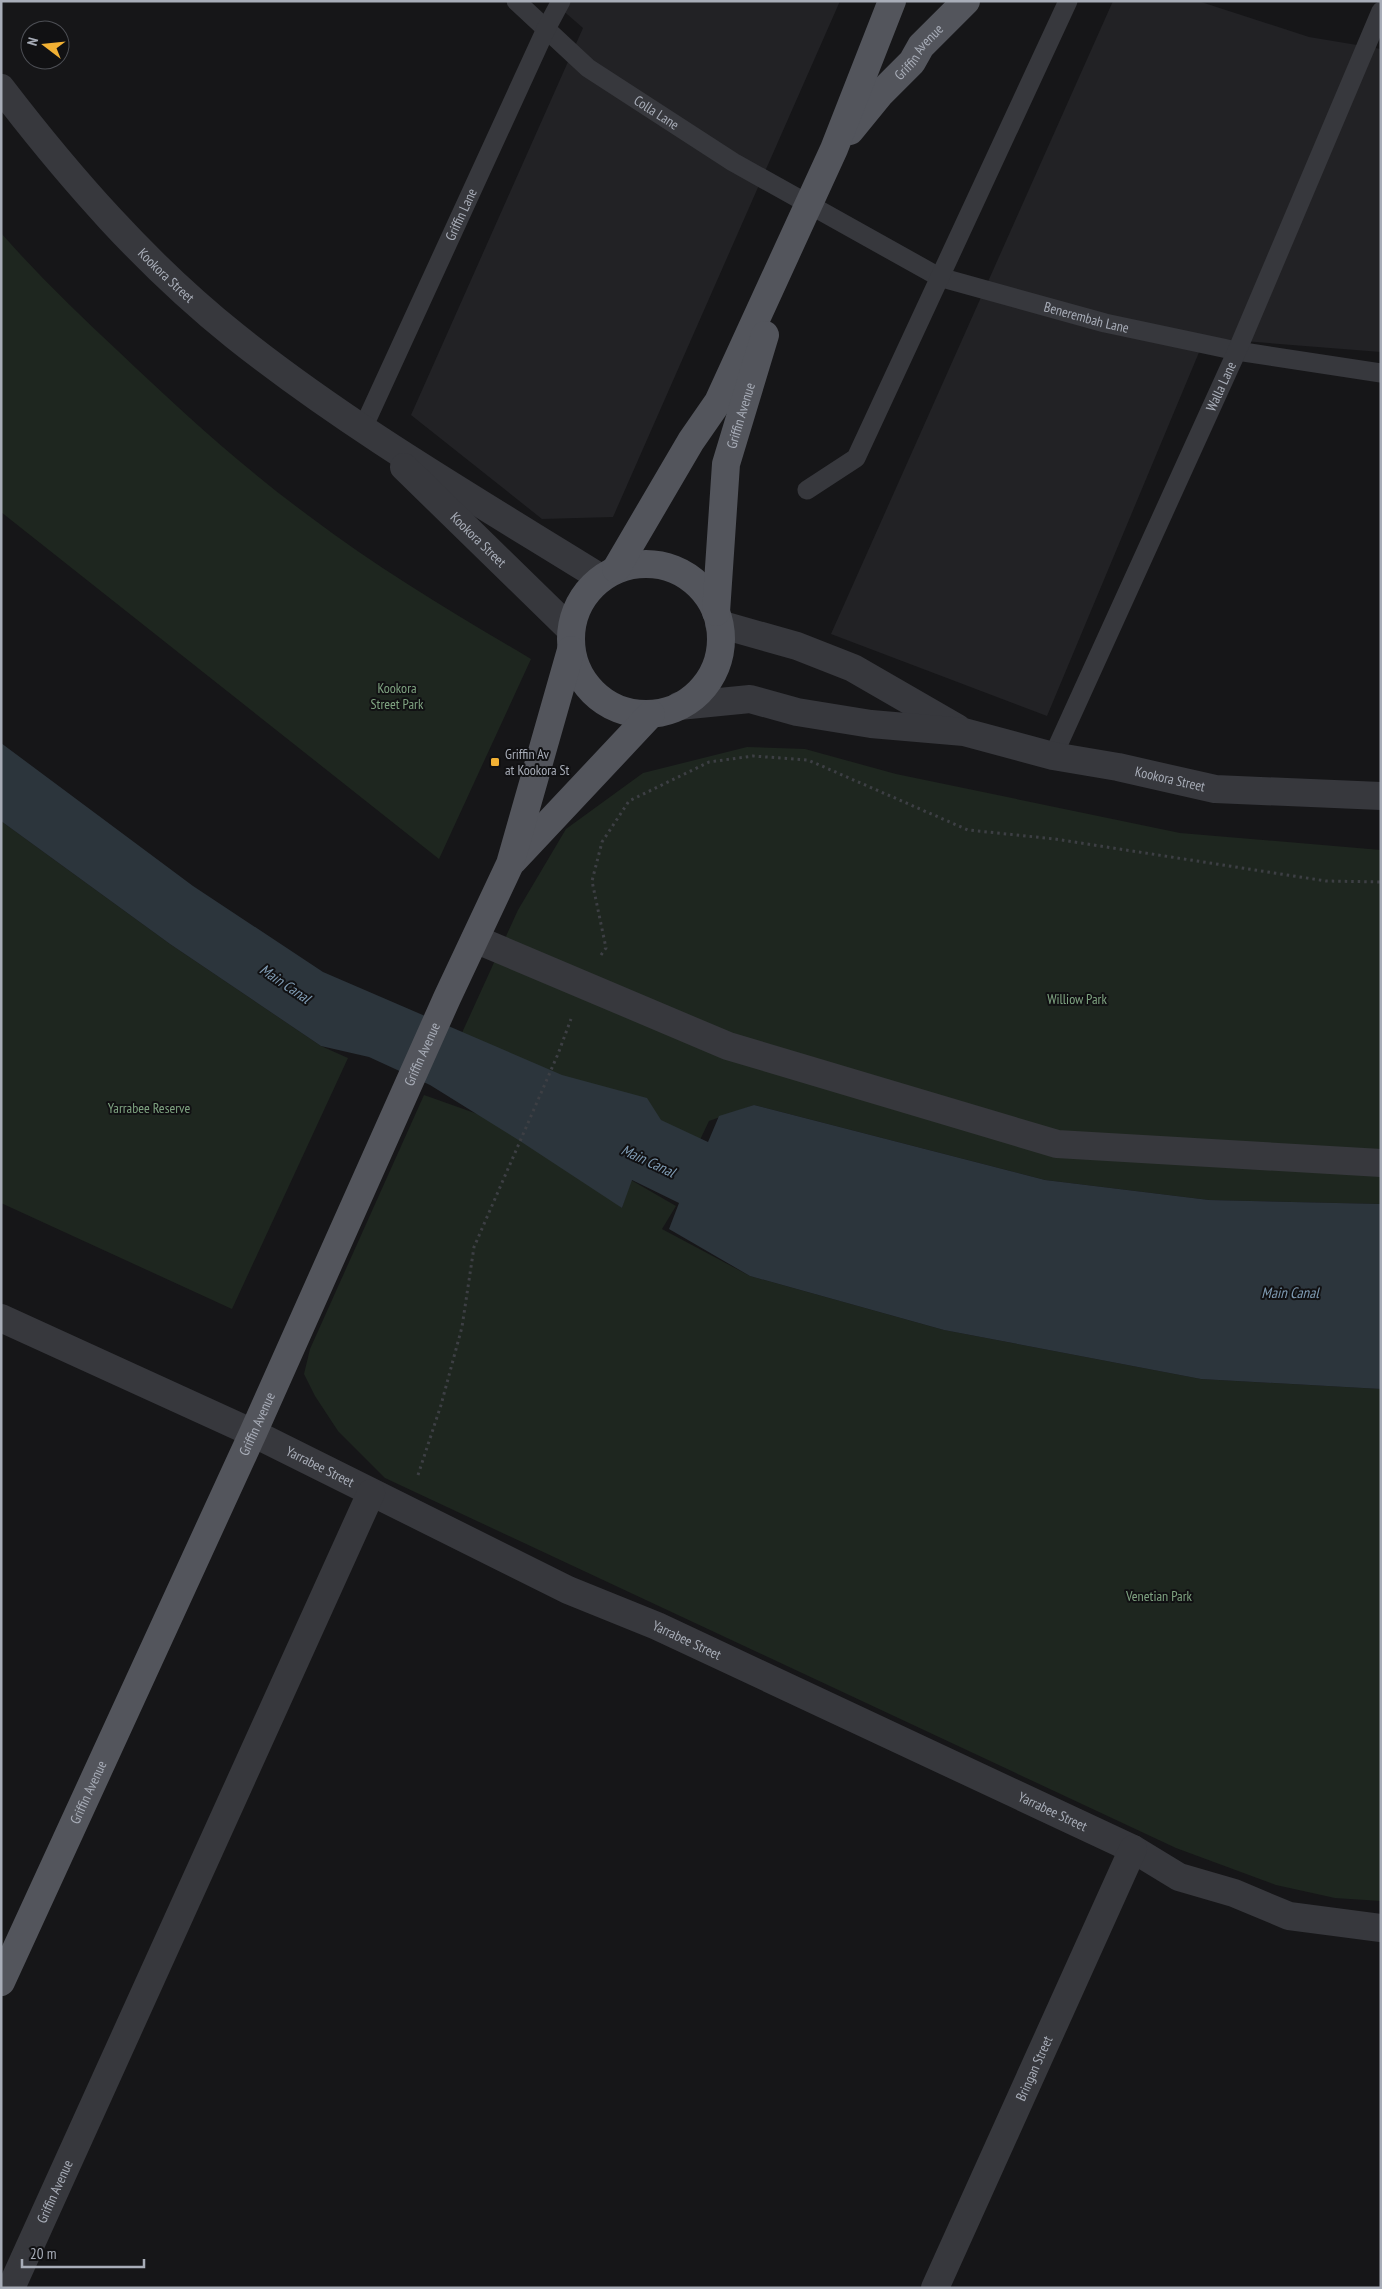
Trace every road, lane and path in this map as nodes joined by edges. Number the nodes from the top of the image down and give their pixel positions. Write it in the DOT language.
graph roads {
  1 [pos="516,1"];
  2 [pos="561,1"];
  3 [pos="892,1"];
  4 [pos="966,1"];
  5 [pos="1068,1"];
  6 [pos="1381,11"];
  7 [pos="546,29"];
  8 [pos="1,88"];
  9 [pos="834,149"];
  10 [pos="805,216"];
  11 [pos="939,277"];
  12 [pos="1237,351"];
  13 [pos="1381,373"];
  14 [pos="363,428"];
  15 [pos="807,490"];
  16 [pos="608,574"];
  17 [pos="718,618"];
  18 [pos="571,640"];
  19 [pos="680,706"];
  20 [pos="651,714"];
  21 [pos="964,732"];
  22 [pos="1054,756"];
  23 [pos="1381,796"];
  24 [pos="510,864"];
  25 [pos="1381,882"];
  26 [pos="475,940"];
  27 [pos="584,984"];
  28 [pos="558,1054"];
  29 [pos="1381,1163"];
  30 [pos="1,1318"];
  31 [pos="253,1433"];
  32 [pos="371,1493"];
  33 [pos="407,1509"];
  34 [pos="1133,1850"];
  35 [pos="1381,1928"];
  36 [pos="1,1982"];
  37 [pos="11,2288"];
  38 [pos="935,2288"];
  1 -- 7 [label="lane, Colla Lane"];
  2 -- 7 [label="lane, Griffin Lane"];
  3 -- 9 [label="main road, Griffin Avenue"];
  4 -- 9 [label="main road, Griffin Avenue"];
  5 -- 11 [label="lane"];
  6 -- 12 [label="lane, Walla Lane"];
  7 -- 10 [label="lane, Colla Lane"];
  7 -- 14 [label="lane, Griffin Lane"];
  8 -- 14 [label="street, Kookora Street"];
  9 -- 10 [label="main road, Griffin Avenue"];
  10 -- 11 [label="lane, Benerembah Lane"];
  10 -- 16 [label="main road, Griffin Avenue"];
  10 -- 17 [label="main road, Griffin Avenue"];
  11 -- 12 [label="lane, Benerembah Lane"];
  11 -- 15 [label="lane"];
  12 -- 13 [label="lane, Benerembah Lane"];
  12 -- 22 [label="lane, Walla Lane"];
  14 -- 16 [label="street, Kookora Street"];
  14 -- 18 [label="street, Kookora Street"];
  16 -- 17 [label="main road"];
  16 -- 18 [label="main road"];
  17 -- 19 [label="main road"];
  17 -- 21 [label="street, Kookora Street"];
  18 -- 20 [label="main road"];
  18 -- 24 [label="main road, Griffin Avenue"];
  19 -- 20 [label="main road"];
  19 -- 21 [label="street, Kookora Street"];
  20 -- 24 [label="main road, Griffin Avenue"];
  21 -- 22 [label="street, Kookora Street"];
  22 -- 23 [label="street, Kookora Street"];
  24 -- 26 [label="main road, Griffin Avenue"];
  25 -- 27 [label="path"];
  26 -- 27 [label="street"];
  26 -- 31 [label="main road, Griffin Avenue"];
  27 -- 29 [label="street"];
  28 -- 33 [label="path"];
  30 -- 31 [label="street, Yarrabee Street"];
  31 -- 32 [label="street, Yarrabee Street"];
  31 -- 36 [label="main road, Griffin Avenue"];
  32 -- 33 [label="street, Yarrabee Street"];
  32 -- 37 [label="street, Griffin Avenue"];
  33 -- 34 [label="street, Yarrabee Street"];
  34 -- 35 [label="street, Yarrabee Street"];
  34 -- 38 [label="street, Bringan Street"];
}
